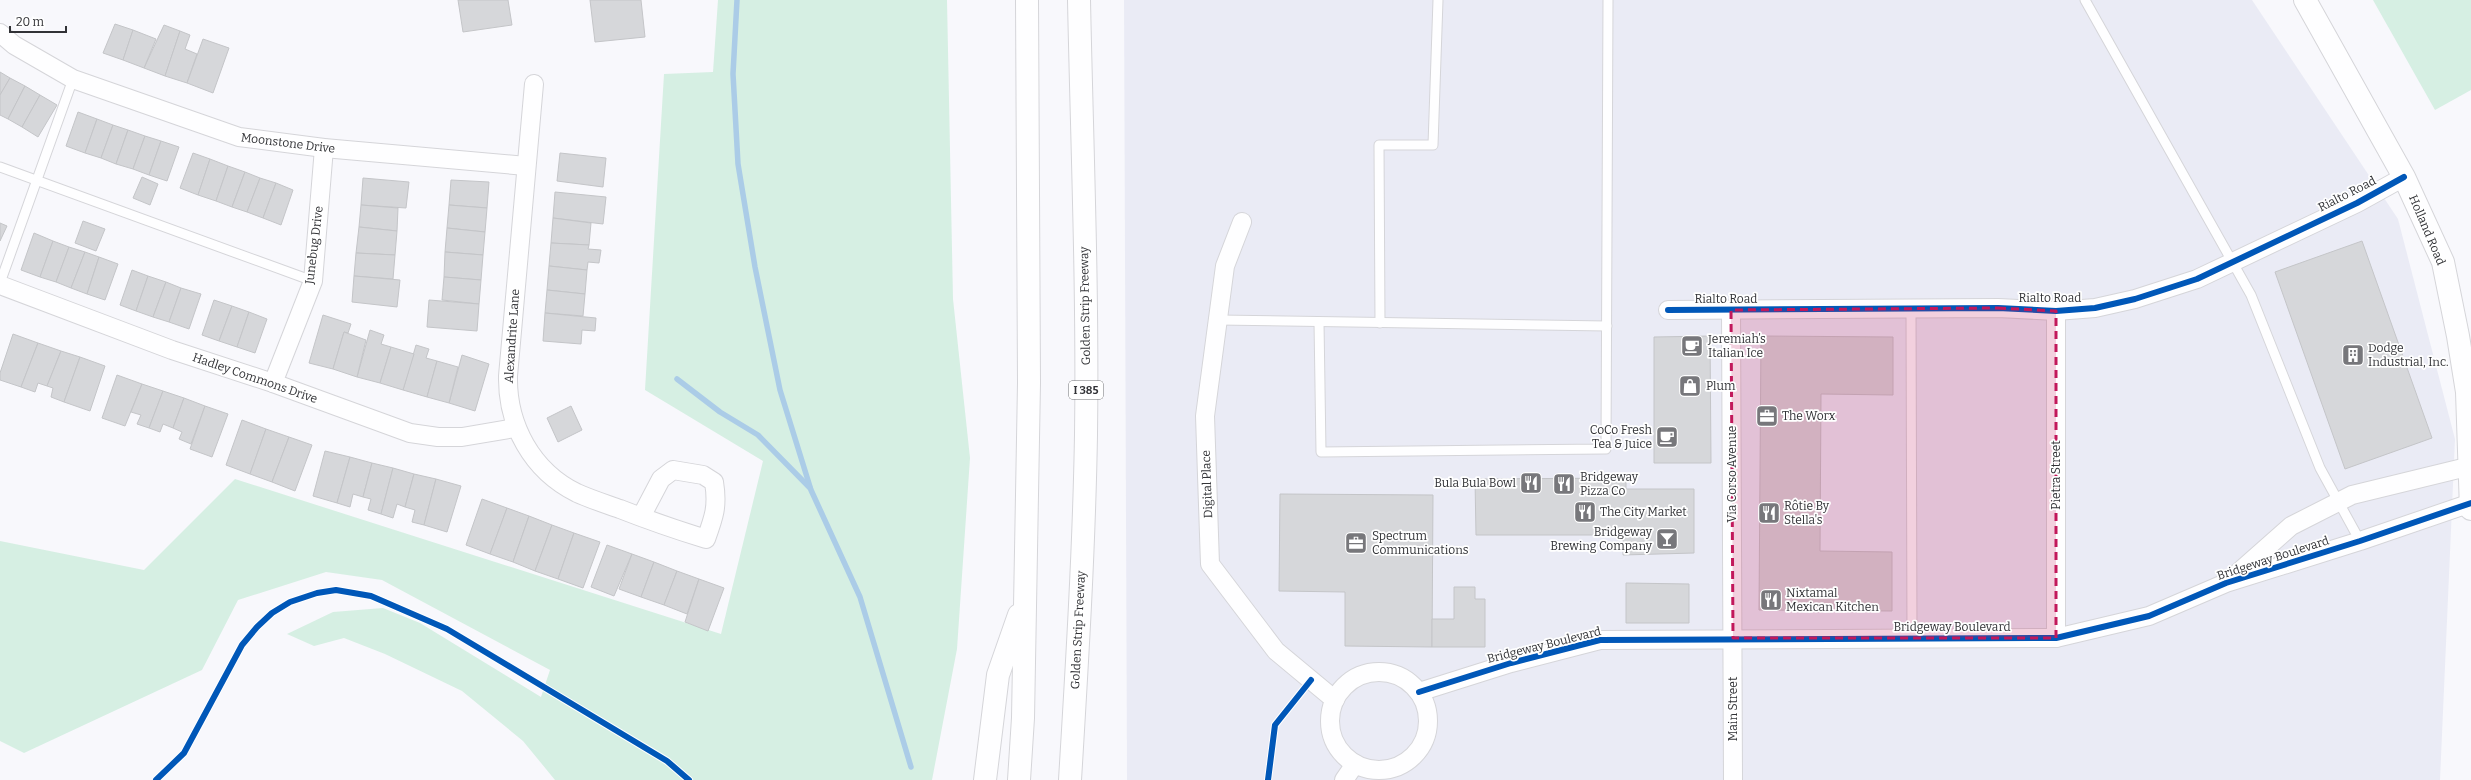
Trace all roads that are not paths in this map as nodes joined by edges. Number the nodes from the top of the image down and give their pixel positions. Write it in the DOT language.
graph roads {
  1 [pos="1027,0"];
  2 [pos="1079,0"];
  3 [pos="1438,0"];
  4 [pos="1608,0"];
  5 [pos="2085,0"];
  6 [pos="2304,0"];
  7 [pos="0,33"];
  8 [pos="73,79"];
  9 [pos="534,84"];
  10 [pos="324,148"];
  11 [pos="526,166"];
  12 [pos="0,167"];
  13 [pos="2404,177"];
  14 [pos="37,182"];
  15 [pos="1242,222"];
  16 [pos="2234,261"];
  17 [pos="313,281"];
  18 [pos="0,284"];
  19 [pos="1668,310"];
  20 [pos="1731,310"];
  21 [pos="1910,310"];
  22 [pos="2056,311"];
  23 [pos="1218,320"];
  24 [pos="1319,322"];
  25 [pos="1380,323"];
  26 [pos="1607,326"];
  27 [pos="273,383"];
  28 [pos="515,428"];
  29 [pos="2470,467"];
  30 [pos="2339,502"];
  31 [pos="2471,505"];
  32 [pos="641,518"];
  33 [pos="2360,541"];
  34 [pos="2226,583"];
  35 [pos="1025,597"];
  36 [pos="1733,638"];
  37 [pos="1912,638"];
  38 [pos="2056,638"];
  39 [pos="1419,692"];
  40 [pos="1335,700"];
  41 [pos="1355,764"];
  42 [pos="985,780"];
  43 [pos="1019,780"];
  44 [pos="1070,780"];
  45 [pos="1344,780"];
  46 [pos="1732,780"];
  1 -- 35 [label="main road"];
  2 -- 44 [label="main road, Golden Strip Freeway / I 385"];
  3 -- 25 [label="lane"];
  4 -- 26 [label="lane"];
  5 -- 16 [label="lane"];
  6 -- 13 [label="main road, Holland Road"];
  7 -- 8 [label="street, Moonstone Drive"];
  8 -- 10 [label="street, Moonstone Drive"];
  8 -- 14 [label="lane"];
  9 -- 11 [label="street, Alexandrite Lane"];
  10 -- 11 [label="street, Moonstone Drive"];
  10 -- 17 [label="street, Junebug Drive"];
  11 -- 28 [label="street, Alexandrite Lane"];
  12 -- 14 [label="lane"];
  13 -- 16 [label="street, Rialto Road"];
  13 -- 29 [label="main road, Holland Road"];
  14 -- 17 [label="lane"];
  14 -- 18 [label="lane"];
  15 -- 23 [label="street, Digital Place"];
  16 -- 22 [label="street, Rialto Road"];
  16 -- 30 [label="lane"];
  17 -- 27 [label="street, Junebug Drive"];
  18 -- 27 [label="street, Hadley Commons Drive"];
  19 -- 20 [label="street, Rialto Road"];
  20 -- 21 [label="street, Rialto Road"];
  20 -- 36 [label="street, Via Corso Avenue"];
  21 -- 22 [label="street, Rialto Road"];
  21 -- 37 [label="lane"];
  22 -- 38 [label="street, Pietra Street"];
  23 -- 24 [label="lane"];
  23 -- 40 [label="street, Digital Place"];
  24 -- 25 [label="lane"];
  24 -- 26 [label="lane"];
  25 -- 26 [label="lane"];
  27 -- 28 [label="street, Hadley Commons Drive"];
  28 -- 32 [label="street, Alexandrite Lane"];
  29 -- 30 [label="street, Bridgeway Boulevard"];
  29 -- 31 [label="main road, Holland Road"];
  30 -- 33 [label="lane"];
  30 -- 34 [label="street, Bridgeway Boulevard"];
  31 -- 33 [label="street, Bridgeway Boulevard"];
  32 -- 32 [label="street, Alexandrite Lane"];
  33 -- 34 [label="street, Bridgeway Boulevard"];
  34 -- 38 [label="street, Bridgeway Boulevard"];
  35 -- 42 [label="main road"];
  35 -- 43 [label="main road"];
  36 -- 37 [label="street, Bridgeway Boulevard"];
  36 -- 39 [label="street, Bridgeway Boulevard"];
  36 -- 46 [label="street, Main Street"];
  37 -- 38 [label="street, Bridgeway Boulevard"];
  39 -- 40 [label="street"];
  39 -- 41 [label="street"];
  40 -- 41 [label="street"];
  41 -- 45 [label="street"];
}
